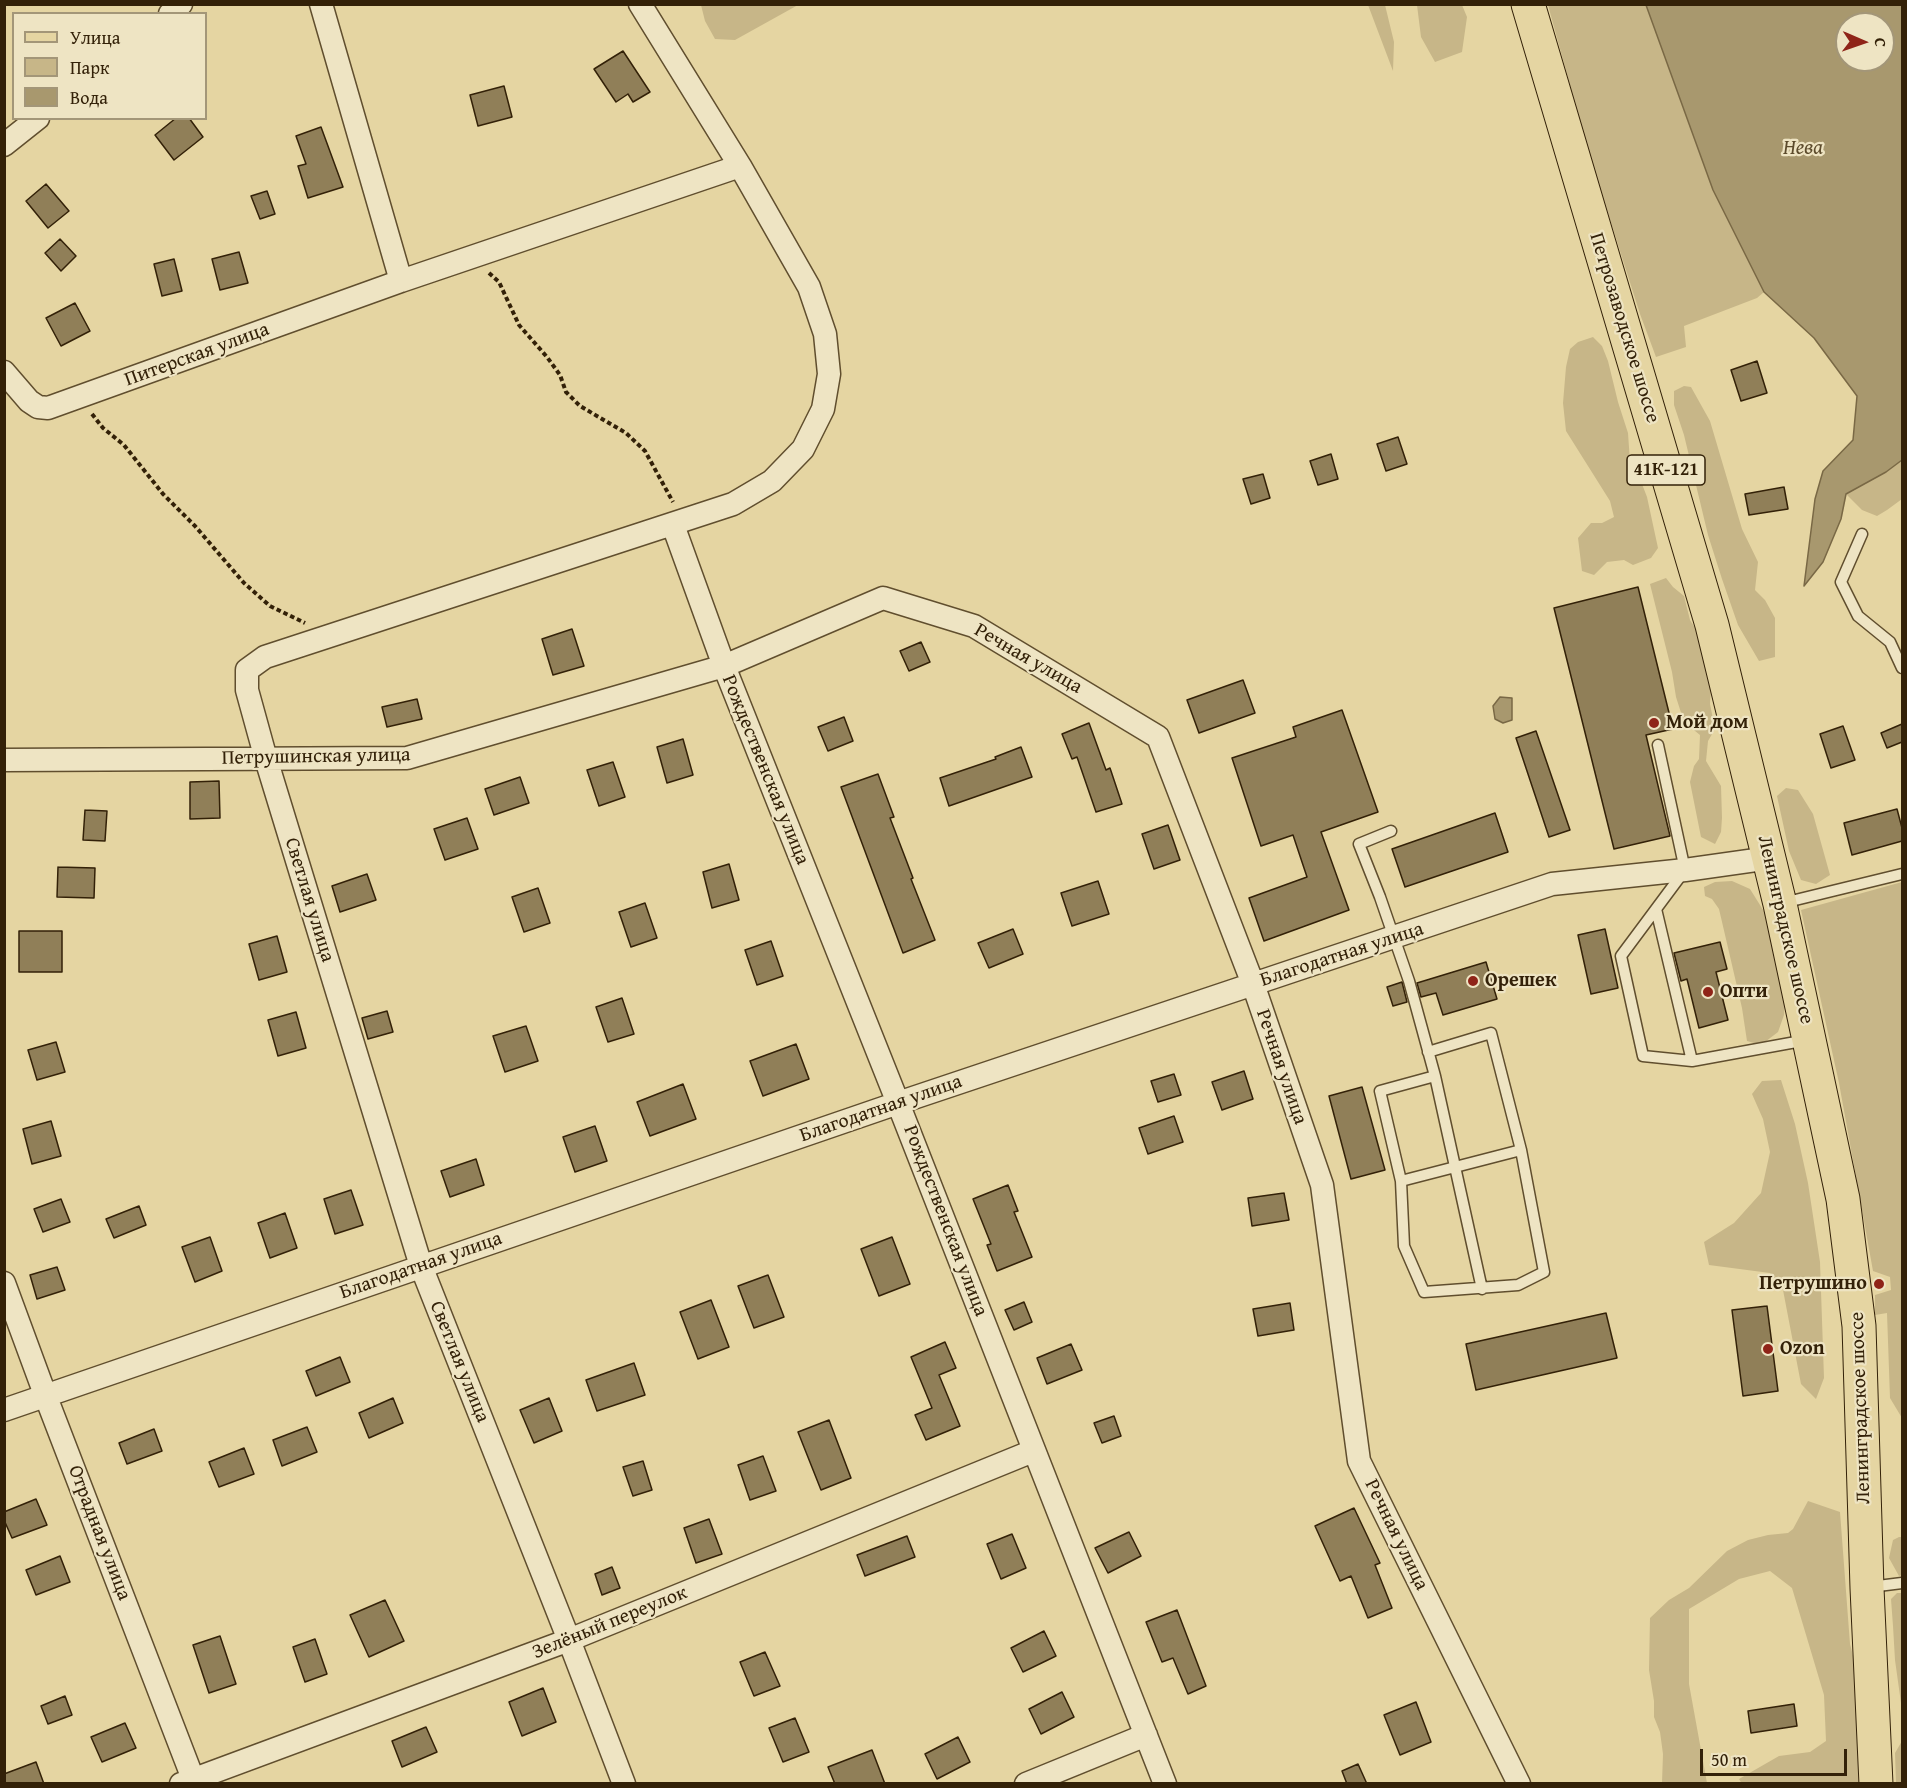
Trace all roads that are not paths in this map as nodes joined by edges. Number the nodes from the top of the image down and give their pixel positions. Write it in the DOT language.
graph roads {
  1 [pos="321,4"];
  2 [pos="640,4"];
  3 [pos="1528,4"];
  4 [pos="35,120"];
  5 [pos="4,145"];
  6 [pos="740,166"];
  7 [pos="401,281"];
  8 [pos="4,372"];
  9 [pos="673,525"];
  10 [pos="1862,534"];
  11 [pos="724,666"];
  12 [pos="1902,668"];
  13 [pos="1658,745"];
  14 [pos="266,759"];
  15 [pos="4,760"];
  16 [pos="1753,792"];
  17 [pos="1391,831"];
  18 [pos="1770,858"];
  19 [pos="1685,870"];
  20 [pos="1902,874"];
  21 [pos="1780,904"];
  22 [pos="1656,909"];
  23 [pos="1394,938"];
  24 [pos="1253,984"];
  25 [pos="1809,1040"];
  26 [pos="1428,1052"];
  27 [pos="1692,1061"];
  28 [pos="1434,1076"];
  29 [pos="898,1103"];
  30 [pos="1521,1150"];
  31 [pos="1455,1167"];
  32 [pos="1401,1181"];
  33 [pos="421,1266"];
  34 [pos="4,1283"];
  35 [pos="1482,1289"];
  36 [pos="46,1397"];
  37 [pos="4,1410"];
  38 [pos="1034,1451"];
  39 [pos="1902,1583"];
  40 [pos="1867,1588"];
  41 [pos="569,1640"];
  42 [pos="1146,1735"];
  43 [pos="190,1782"];
  44 [pos="624,1784"];
  45 [pos="1026,1784"];
  46 [pos="1165,1784"];
  47 [pos="1519,1784"];
  48 [pos="1876,1784"];
  1 -- 7 [label="street"];
  2 -- 6 [label="street"];
  3 -- 16 [label="main road, Петрозаводское шоссе / 41К-121"];
  4 -- 5 [label="street"];
  6 -- 7 [label="street, Питерская улица"];
  6 -- 9 [label="street"];
  7 -- 8 [label="street, Питерская улица"];
  9 -- 11 [label="street, Рождественская улица"];
  9 -- 14 [label="street, Светлая улица"];
  10 -- 12 [label="lane"];
  11 -- 14 [label="street, Петрушинская улица"];
  11 -- 24 [label="street, Речная улица"];
  11 -- 29 [label="street, Рождественская улица"];
  13 -- 19 [label="lane"];
  14 -- 15 [label="street, Петрушинская улица"];
  14 -- 33 [label="street, Светлая улица"];
  16 -- 18 [label="main road, Ленинградское шоссе / 41К-121"];
  17 -- 23 [label="lane"];
  18 -- 19 [label="street, Благодатная улица"];
  18 -- 21 [label="main road, Ленинградское шоссе / 41К-121"];
  19 -- 22 [label="lane"];
  19 -- 23 [label="street, Благодатная улица"];
  20 -- 21 [label="lane"];
  21 -- 25 [label="main road, Ленинградское шоссе / 41К-121"];
  22 -- 27 [label="lane"];
  22 -- 27 [label="lane"];
  23 -- 24 [label="street, Благодатная улица"];
  23 -- 26 [label="lane"];
  24 -- 29 [label="street, Благодатная улица"];
  24 -- 47 [label="street, Речная улица"];
  25 -- 27 [label="lane"];
  25 -- 40 [label="main road, Ленинградское шоссе / 41К-121"];
  26 -- 28 [label="lane"];
  26 -- 30 [label="lane"];
  28 -- 31 [label="lane"];
  28 -- 32 [label="lane"];
  29 -- 33 [label="street, Благодатная улица"];
  29 -- 38 [label="street, Рождественская улица"];
  30 -- 31 [label="lane"];
  30 -- 35 [label="lane"];
  31 -- 32 [label="lane"];
  31 -- 35 [label="lane"];
  32 -- 35 [label="lane"];
  33 -- 36 [label="street, Благодатная улица"];
  33 -- 41 [label="street, Светлая улица"];
  34 -- 36 [label="street, Отрадная улица"];
  36 -- 37 [label="street, Благодатная улица"];
  36 -- 43 [label="street, Отрадная улица"];
  38 -- 41 [label="street, Зелёный переулок"];
  38 -- 42 [label="street, Рождественская улица"];
  39 -- 40 [label="lane"];
  40 -- 48 [label="main road, Ленинградское шоссе / 41К-121"];
  41 -- 43 [label="street, Зелёный переулок"];
  41 -- 44 [label="street, Светлая улица"];
  42 -- 45 [label="street"];
  42 -- 46 [label="street, Рождественская улица"];
}
